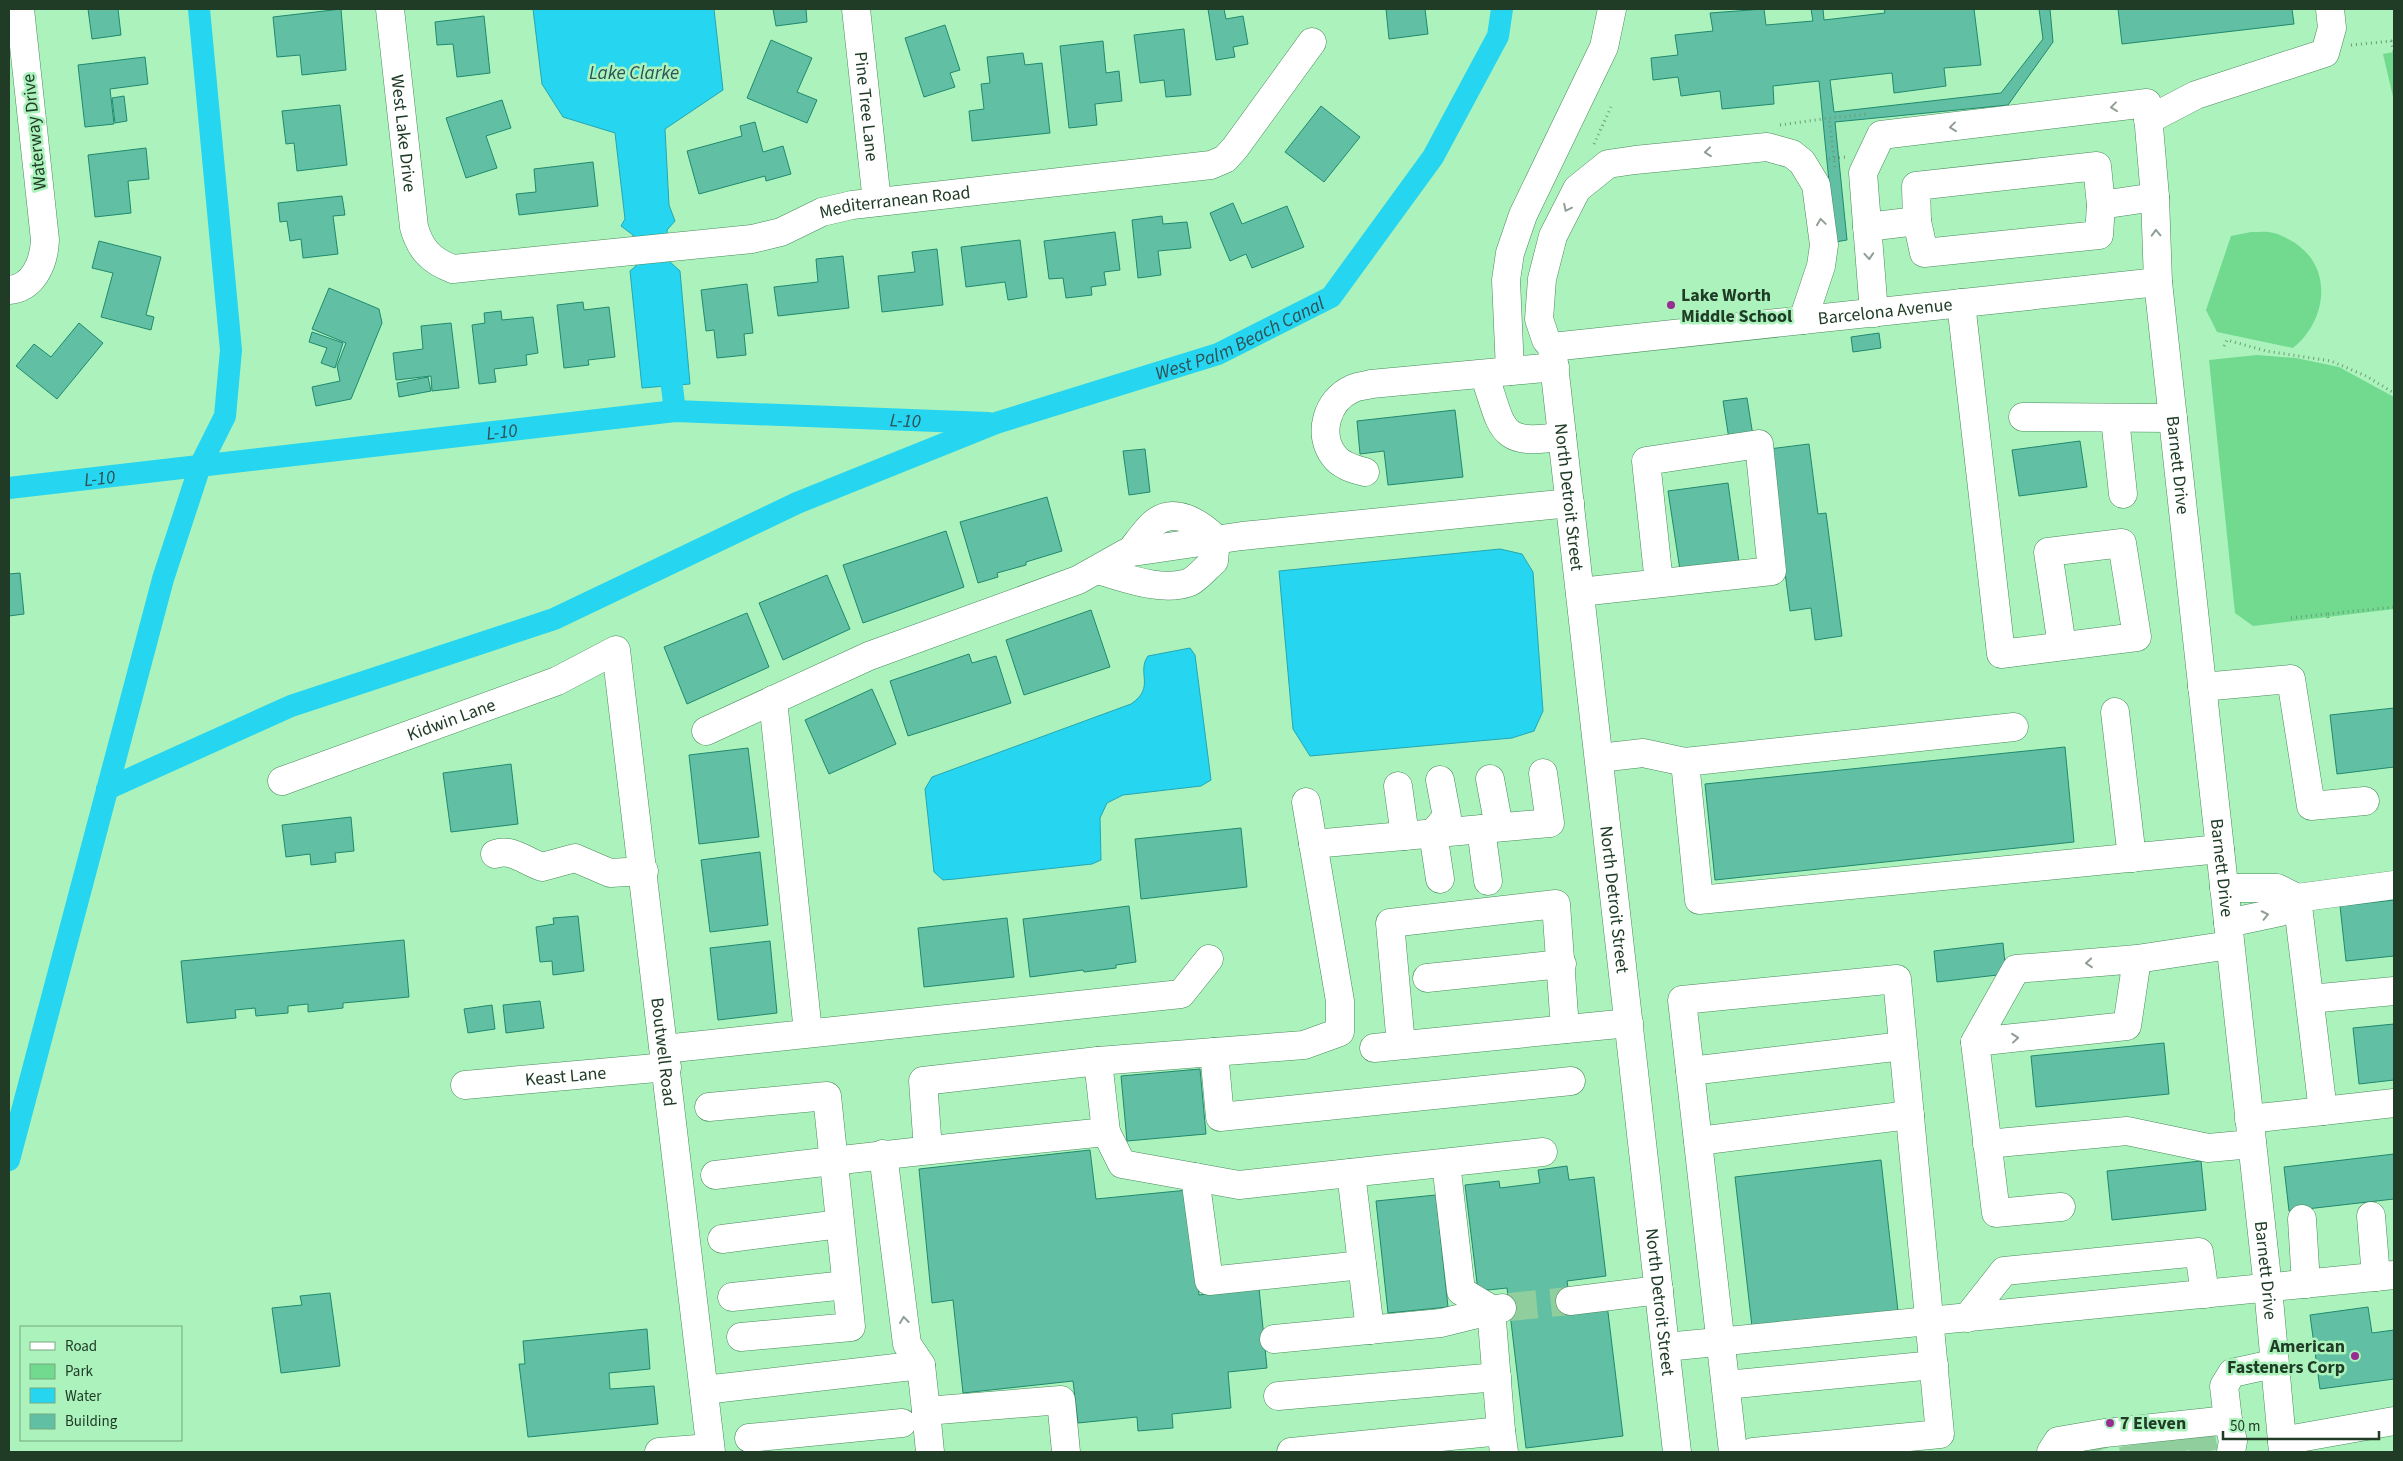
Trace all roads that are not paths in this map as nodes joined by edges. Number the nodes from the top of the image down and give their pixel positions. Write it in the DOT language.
graph roads {
  1 [pos="20,9"];
  2 [pos="390,9"];
  3 [pos="856,9"];
  4 [pos="1612,9"];
  5 [pos="2330,9"];
  6 [pos="1312,42"];
  7 [pos="2148,120"];
  8 [pos="2154,198"];
  9 [pos="876,202"];
  10 [pos="2101,205"];
  11 [pos="1917,221"];
  12 [pos="1867,227"];
  13 [pos="426,254"];
  14 [pos="2158,282"];
  15 [pos="9,290"];
  16 [pos="1961,303"];
  17 [pos="1874,313"];
  18 [pos="1803,320"];
  19 [pos="1554,357"];
  20 [pos="1497,373"];
  21 [pos="2023,417"];
  22 [pos="2115,418"];
  23 [pos="2173,418"];
  24 [pos="1562,436"];
  25 [pos="1365,472"];
  26 [pos="2123,494"];
  27 [pos="1570,504"];
  28 [pos="1216,539"];
  29 [pos="1142,550"];
  30 [pos="1097,570"];
  31 [pos="1153,584"];
  32 [pos="1659,584"];
  33 [pos="1580,592"];
  34 [pos="2062,646"];
  35 [pos="616,650"];
  36 [pos="2202,687"];
  37 [pos="773,700"];
  38 [pos="2115,712"];
  39 [pos="2014,727"];
  40 [pos="706,731"];
  41 [pos="1599,758"];
  42 [pos="1685,762"];
  43 [pos="1543,774"];
  44 [pos="1490,779"];
  45 [pos="1440,780"];
  46 [pos="282,781"];
  47 [pos="1398,786"];
  48 [pos="2365,801"];
  49 [pos="1306,802"];
  50 [pos="1490,828"];
  51 [pos="1433,833"];
  52 [pos="1405,836"];
  53 [pos="1313,844"];
  54 [pos="2220,849"];
  55 [pos="495,854"];
  56 [pos="2132,858"];
  57 [pos="644,871"];
  58 [pos="1440,879"];
  59 [pos="1488,881"];
  60 [pos="2394,885"];
  61 [pos="2224,888"];
  62 [pos="2297,898"];
  63 [pos="2229,934"];
  64 [pos="1209,959"];
  65 [pos="2137,959"];
  66 [pos="1562,964"];
  67 [pos="1427,978"];
  68 [pos="2394,991"];
  69 [pos="2310,999"];
  70 [pos="1628,1017"];
  71 [pos="1565,1029"];
  72 [pos="808,1032"];
  73 [pos="1975,1042"];
  74 [pos="1401,1045"];
  75 [pos="1903,1046"];
  76 [pos="1374,1048"];
  77 [pos="1214,1052"];
  78 [pos="665,1058"];
  79 [pos="1098,1061"];
  80 [pos="1690,1071"];
  81 [pos="1571,1081"];
  82 [pos="465,1086"];
  83 [pos="2394,1103"];
  84 [pos="709,1107"];
  85 [pos="2323,1111"];
  86 [pos="1910,1115"];
  87 [pos="2251,1131"];
  88 [pos="1106,1132"];
  89 [pos="1698,1141"];
  90 [pos="1987,1144"];
  91 [pos="928,1150"];
  92 [pos="1543,1152"];
  93 [pos="883,1154"];
  94 [pos="833,1161"];
  95 [pos="1446,1163"];
  96 [pos="1351,1173"];
  97 [pos="715,1175"];
  98 [pos="1196,1177"];
  99 [pos="2061,1207"];
  100 [pos="2371,1216"];
  101 [pos="2302,1219"];
  102 [pos="840,1224"];
  103 [pos="722,1238"];
  104 [pos="1362,1265"];
  105 [pos="2385,1276"];
  106 [pos="2306,1284"];
  107 [pos="846,1285"];
  108 [pos="2268,1288"];
  109 [pos="1659,1290"];
  110 [pos="2205,1294"];
  111 [pos="732,1297"];
  112 [pos="1570,1300"];
  113 [pos="1500,1308"];
  114 [pos="1967,1318"];
  115 [pos="1930,1321"];
  116 [pos="1370,1330"];
  117 [pos="741,1337"];
  118 [pos="1274,1339"];
  119 [pos="1721,1341"];
  120 [pos="1666,1347"];
  121 [pos="2273,1364"];
  122 [pos="921,1365"];
  123 [pos="1934,1365"];
  124 [pos="1497,1377"];
  125 [pos="1726,1386"];
  126 [pos="704,1390"];
  127 [pos="1278,1396"];
  128 [pos="926,1411"];
  129 [pos="2228,1420"];
  130 [pos="2394,1421"];
  131 [pos="902,1423"];
  132 [pos="749,1438"];
  133 [pos="820,1442"];
  134 [pos="1503,1442"];
  135 [pos="2282,1447"];
  136 [pos="1358,1449"];
  137 [pos="711,1450"];
  138 [pos="659,1452"];
  139 [pos="930,1452"];
  140 [pos="1066,1452"];
  141 [pos="1291,1452"];
  142 [pos="1678,1452"];
  143 [pos="1733,1452"];
  144 [pos="1753,1452"];
  145 [pos="2051,1452"];
  146 [pos="2231,1452"];
  1 -- 15 [label="street, Waterway Drive"];
  2 -- 13 [label="street, West Lake Drive"];
  3 -- 9 [label="street, Pine Tree Lane"];
  4 -- 20 [label="street"];
  5 -- 7 [label="street"];
  6 -- 9 [label="street, Mediterranean Road"];
  7 -- 8 [label="street, Barnett Drive"];
  7 -- 12 [label="street, one-way"];
  8 -- 10 [label="street"];
  14 -- 8 [label="street, Barnett Drive, one-way"];
  9 -- 13 [label="street, Mediterranean Road"];
  10 -- 11 [label="street"];
  10 -- 11 [label="street"];
  11 -- 12 [label="street"];
  12 -- 17 [label="street, one-way"];
  14 -- 16 [label="street, Barcelona Avenue"];
  14 -- 23 [label="street, Barnett Drive"];
  16 -- 17 [label="street, Barcelona Avenue"];
  16 -- 34 [label="street"];
  17 -- 18 [label="street, Barcelona Avenue"];
  18 -- 19 [label="street, Barcelona Avenue"];
  18 -- 19 [label="street, one-way"];
  19 -- 20 [label="street, Barcelona Avenue"];
  19 -- 24 [label="street, North Detroit Street"];
  20 -- 24 [label="street"];
  20 -- 25 [label="street, Barcelona Avenue"];
  21 -- 22 [label="street"];
  22 -- 23 [label="street"];
  22 -- 26 [label="street"];
  23 -- 36 [label="street, Barnett Drive"];
  24 -- 27 [label="street, North Detroit Street"];
  27 -- 28 [label="street"];
  27 -- 33 [label="street, North Detroit Street"];
  28 -- 29 [label="street"];
  28 -- 31 [label="street"];
  29 -- 30 [label="street"];
  29 -- 31 [label="street"];
  30 -- 31 [label="street"];
  30 -- 37 [label="street"];
  32 -- 32 [label="street"];
  32 -- 33 [label="street"];
  33 -- 41 [label="street, North Detroit Street"];
  35 -- 46 [label="street, Kidwin Lane"];
  35 -- 57 [label="street, Boutwell Road"];
  36 -- 48 [label="street"];
  36 -- 54 [label="street, Barnett Drive"];
  37 -- 40 [label="street"];
  37 -- 72 [label="street"];
  38 -- 56 [label="street"];
  39 -- 42 [label="street"];
  41 -- 42 [label="street"];
  41 -- 70 [label="street, North Detroit Street"];
  42 -- 56 [label="street"];
  43 -- 50 [label="street"];
  44 -- 50 [label="street"];
  45 -- 51 [label="street"];
  47 -- 52 [label="street"];
  49 -- 53 [label="street"];
  50 -- 51 [label="street"];
  50 -- 59 [label="street"];
  51 -- 52 [label="street"];
  51 -- 58 [label="street"];
  52 -- 53 [label="street"];
  53 -- 77 [label="street"];
  54 -- 56 [label="street"];
  54 -- 61 [label="street, Barnett Drive"];
  55 -- 57 [label="street"];
  57 -- 78 [label="street, Boutwell Road"];
  60 -- 62 [label="street"];
  61 -- 62 [label="street"];
  61 -- 63 [label="street, Barnett Drive"];
  63 -- 62 [label="street, one-way"];
  62 -- 69 [label="street"];
  63 -- 65 [label="street"];
  63 -- 87 [label="street, Barnett Drive"];
  64 -- 72 [label="street, Keast Lane"];
  65 -- 73 [label="street, one-way"];
  73 -- 65 [label="street, one-way"];
  66 -- 67 [label="street"];
  66 -- 71 [label="street"];
  66 -- 74 [label="street"];
  68 -- 69 [label="street"];
  69 -- 85 [label="street"];
  70 -- 71 [label="street"];
  70 -- 109 [label="street, North Detroit Street"];
  71 -- 74 [label="street"];
  72 -- 78 [label="street, Keast Lane"];
  73 -- 90 [label="street"];
  74 -- 76 [label="street"];
  75 -- 80 [label="street"];
  75 -- 80 [label="street"];
  75 -- 86 [label="street"];
  77 -- 79 [label="street"];
  77 -- 81 [label="street"];
  78 -- 82 [label="street, Keast Lane"];
  78 -- 126 [label="street, Boutwell Road"];
  79 -- 88 [label="street"];
  79 -- 91 [label="street"];
  80 -- 89 [label="street"];
  83 -- 85 [label="street"];
  84 -- 94 [label="street"];
  85 -- 87 [label="street"];
  86 -- 89 [label="street"];
  86 -- 115 [label="street"];
  87 -- 90 [label="street"];
  87 -- 108 [label="street, Barnett Drive"];
  88 -- 91 [label="street"];
  88 -- 98 [label="street"];
  89 -- 119 [label="street"];
  90 -- 99 [label="street"];
  91 -- 93 [label="street"];
  92 -- 95 [label="street"];
  93 -- 94 [label="street"];
  122 -- 93 [label="street, one-way"];
  94 -- 97 [label="street"];
  94 -- 102 [label="street"];
  95 -- 96 [label="street"];
  95 -- 113 [label="street"];
  96 -- 98 [label="street"];
  96 -- 104 [label="street"];
  98 -- 104 [label="street"];
  100 -- 105 [label="street"];
  101 -- 106 [label="street"];
  102 -- 103 [label="street"];
  102 -- 107 [label="street"];
  104 -- 116 [label="street"];
  105 -- 106 [label="street"];
  106 -- 108 [label="street"];
  107 -- 111 [label="street"];
  107 -- 117 [label="street"];
  108 -- 110 [label="street"];
  108 -- 121 [label="street, Barnett Drive"];
  109 -- 112 [label="street"];
  109 -- 120 [label="street, North Detroit Street"];
  110 -- 114 [label="street"];
  110 -- 114 [label="street"];
  113 -- 116 [label="street"];
  113 -- 124 [label="street"];
  114 -- 115 [label="street"];
  115 -- 119 [label="street"];
  115 -- 123 [label="street"];
  116 -- 118 [label="street"];
  119 -- 120 [label="street"];
  119 -- 125 [label="street"];
  120 -- 142 [label="street, North Detroit Street"];
  121 -- 129 [label="street"];
  121 -- 135 [label="street, Barnett Drive"];
  122 -- 126 [label="street"];
  122 -- 128 [label="street"];
  123 -- 125 [label="street"];
  123 -- 144 [label="street"];
  124 -- 127 [label="street"];
  124 -- 134 [label="street"];
  125 -- 143 [label="street"];
  126 -- 137 [label="street, Boutwell Road"];
  128 -- 139 [label="street"];
  128 -- 140 [label="street"];
  129 -- 145 [label="street"];
  129 -- 146 [label="street"];
  130 -- 135 [label="street"];
  131 -- 133 [label="street"];
  132 -- 133 [label="street"];
  134 -- 136 [label="street"];
  136 -- 141 [label="street"];
  137 -- 138 [label="street"];
}
